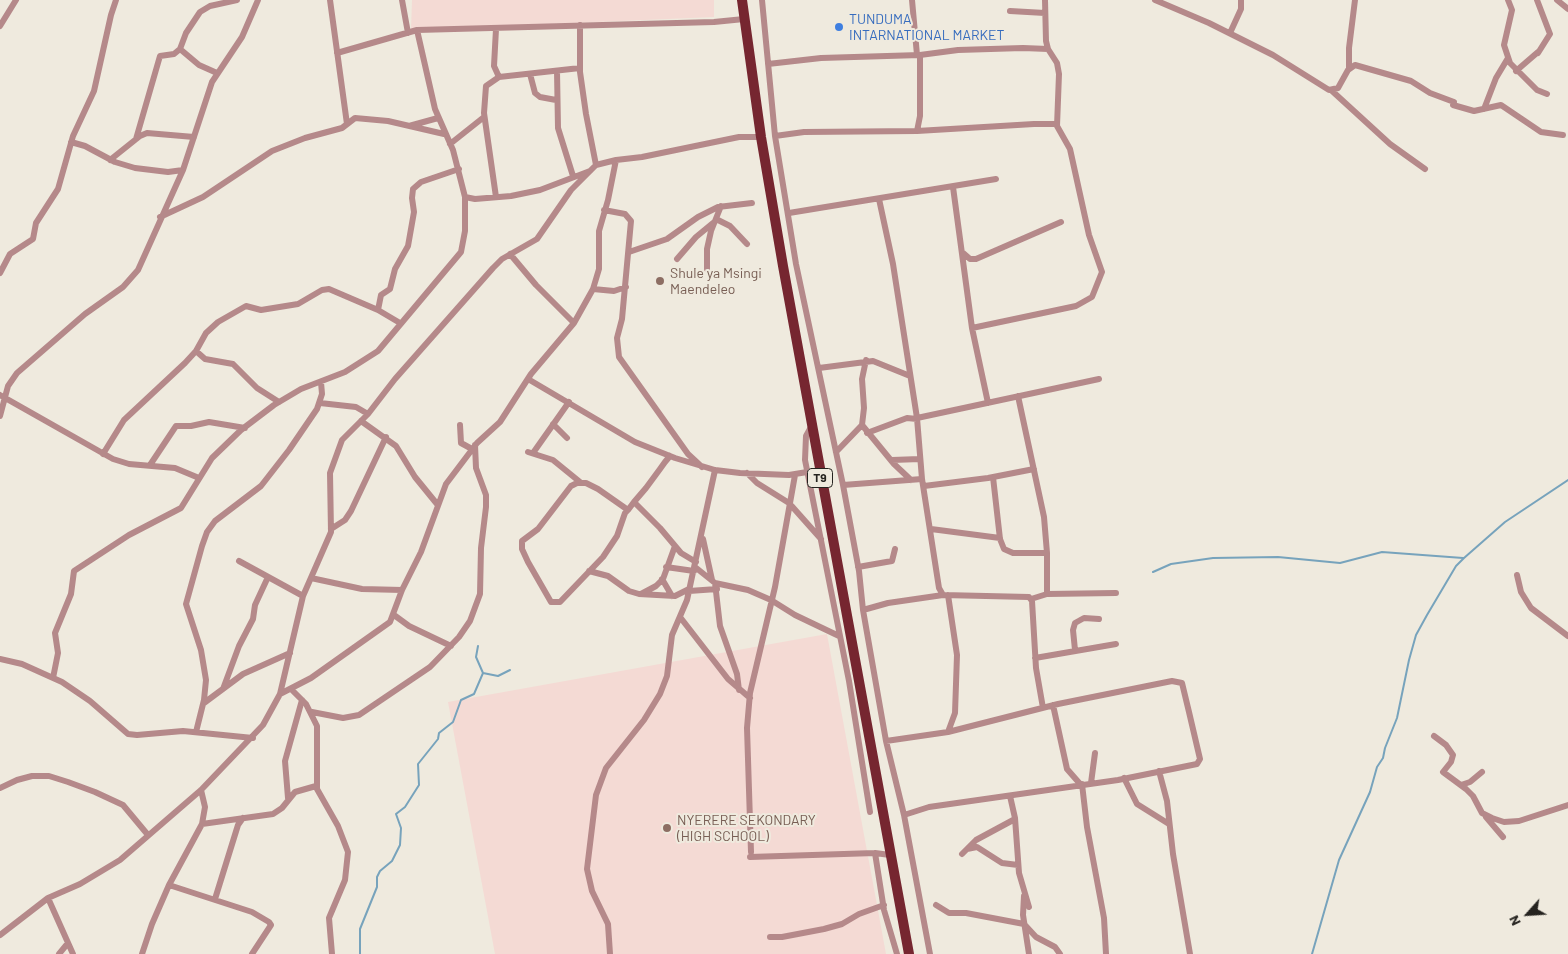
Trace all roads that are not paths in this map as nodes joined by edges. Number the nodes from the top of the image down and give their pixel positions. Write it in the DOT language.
graph roads {
  1 [pos="16,0"];
  2 [pos="116,0"];
  3 [pos="236,0"];
  4 [pos="258,0"];
  5 [pos="330,0"];
  6 [pos="402,0"];
  7 [pos="742,0"];
  8 [pos="762,0"];
  9 [pos="912,0"];
  10 [pos="1045,0"];
  11 [pos="1156,0"];
  12 [pos="1241,0"];
  13 [pos="1355,0"];
  14 [pos="1508,0"];
  15 [pos="1537,0"];
  16 [pos="1557,0"];
  17 [pos="1568,9"];
  18 [pos="1010,11"];
  19 [pos="1044,13"];
  20 [pos="744,18"];
  21 [pos="580,25"];
  22 [pos="0,26"];
  23 [pos="496,29"];
  24 [pos="417,30"];
  25 [pos="408,33"];
  26 [pos="1230,33"];
  27 [pos="180,49"];
  28 [pos="1048,50"];
  29 [pos="337,54"];
  30 [pos="918,55"];
  31 [pos="1508,58"];
  32 [pos="768,64"];
  33 [pos="580,68"];
  34 [pos="1349,68"];
  35 [pos="1516,70"];
  36 [pos="557,71"];
  37 [pos="217,73"];
  38 [pos="530,74"];
  39 [pos="499,77"];
  40 [pos="1331,90"];
  41 [pos="1547,94"];
  42 [pos="556,100"];
  43 [pos="1484,109"];
  44 [pos="484,117"];
  45 [pos="438,118"];
  46 [pos="347,124"];
  47 [pos="1057,124"];
  48 [pos="408,127"];
  49 [pos="917,131"];
  50 [pos="444,134"];
  51 [pos="1563,135"];
  52 [pos="775,136"];
  53 [pos="194,137"];
  54 [pos="761,137"];
  55 [pos="136,140"];
  56 [pos="71,142"];
  57 [pos="450,144"];
  58 [pos="110,160"];
  59 [pos="616,160"];
  60 [pos="596,165"];
  61 [pos="1425,169"];
  62 [pos="183,170"];
  63 [pos="458,170"];
  64 [pos="591,171"];
  65 [pos="573,176"];
  66 [pos="996,179"];
  67 [pos="953,186"];
  68 [pos="496,197"];
  69 [pos="465,198"];
  70 [pos="879,199"];
  71 [pos="752,203"];
  72 [pos="721,206"];
  73 [pos="604,210"];
  74 [pos="789,213"];
  75 [pos="160,217"];
  76 [pos="715,221"];
  77 [pos="1061,222"];
  78 [pos="792,234"];
  79 [pos="778,237"];
  80 [pos="747,244"];
  81 [pos="629,252"];
  82 [pos="962,252"];
  83 [pos="510,254"];
  84 [pos="677,259"];
  85 [pos="796,264"];
  86 [pos="782,266"];
  87 [pos="707,269"];
  88 [pos="0,274"];
  89 [pos="626,287"];
  90 [pos="593,289"];
  91 [pos="378,310"];
  92 [pos="400,323"];
  93 [pos="574,323"];
  94 [pos="972,328"];
  95 [pos="196,352"];
  96 [pos="866,360"];
  97 [pos="819,368"];
  98 [pos="910,376"];
  99 [pos="528,379"];
  100 [pos="1098,379"];
  101 [pos="321,382"];
  102 [pos="2,396"];
  103 [pos="1018,396"];
  104 [pos="279,402"];
  105 [pos="568,402"];
  106 [pos="988,402"];
  107 [pos="320,403"];
  108 [pos="368,414"];
  109 [pos="0,416"];
  110 [pos="917,418"];
  111 [pos="361,421"];
  112 [pos="552,424"];
  113 [pos="460,425"];
  114 [pos="862,425"];
  115 [pos="811,427"];
  116 [pos="245,428"];
  117 [pos="867,432"];
  118 [pos="386,437"];
  119 [pos="567,438"];
  120 [pos="474,447"];
  121 [pos="836,452"];
  122 [pos="103,454"];
  123 [pos="670,456"];
  124 [pos="920,459"];
  125 [pos="892,460"];
  126 [pos="150,465"];
  127 [pos="702,467"];
  128 [pos="1034,469"];
  129 [pos="715,470"];
  130 [pos="807,472"];
  131 [pos="747,473"];
  132 [pos="795,474"];
  133 [pos="993,476"];
  134 [pos="199,478"];
  135 [pos="911,480"];
  136 [pos="580,482"];
  137 [pos="923,482"];
  138 [pos="843,485"];
  139 [pos="634,502"];
  140 [pos="789,503"];
  141 [pos="437,504"];
  142 [pos="628,510"];
  143 [pos="930,528"];
  144 [pos="331,529"];
  145 [pos="703,535"];
  146 [pos="1000,538"];
  147 [pos="822,540"];
  148 [pos="675,546"];
  149 [pos="894,549"];
  150 [pos="1047,553"];
  151 [pos="239,561"];
  152 [pos="858,566"];
  153 [pos="666,567"];
  154 [pos="695,567"];
  155 [pos="589,571"];
  156 [pos="1517,575"];
  157 [pos="268,576"];
  158 [pos="312,578"];
  159 [pos="662,579"];
  160 [pos="715,584"];
  161 [pos="402,590"];
  162 [pos="689,590"];
  163 [pos="1116,593"];
  164 [pos="641,594"];
  165 [pos="1047,594"];
  166 [pos="945,595"];
  167 [pos="303,596"];
  168 [pos="672,596"];
  169 [pos="1031,599"];
  170 [pos="771,600"];
  171 [pos="863,610"];
  172 [pos="394,616"];
  173 [pos="680,618"];
  174 [pos="1099,619"];
  175 [pos="839,636"];
  176 [pos="1568,636"];
  177 [pos="1116,644"];
  178 [pos="451,646"];
  179 [pos="1075,650"];
  180 [pos="290,653"];
  181 [pos="1035,658"];
  182 [pos="0,660"];
  183 [pos="53,678"];
  184 [pos="223,689"];
  185 [pos="291,689"];
  186 [pos="739,690"];
  187 [pos="280,694"];
  188 [pos="750,698"];
  189 [pos="302,700"];
  190 [pos="204,702"];
  191 [pos="1053,705"];
  192 [pos="1043,708"];
  193 [pos="312,712"];
  194 [pos="196,732"];
  195 [pos="948,732"];
  196 [pos="1434,736"];
  197 [pos="253,738"];
  198 [pos="886,741"];
  199 [pos="1095,753"];
  200 [pos="1159,771"];
  201 [pos="1482,772"];
  202 [pos="1124,778"];
  203 [pos="1092,783"];
  204 [pos="1082,785"];
  205 [pos="1461,785"];
  206 [pos="316,786"];
  207 [pos="0,788"];
  208 [pos="201,790"];
  209 [pos="1010,796"];
  210 [pos="288,798"];
  211 [pos="1568,805"];
  212 [pos="870,812"];
  213 [pos="1484,814"];
  214 [pos="904,815"];
  215 [pos="243,818"];
  216 [pos="1015,819"];
  217 [pos="202,824"];
  218 [pos="1169,824"];
  219 [pos="148,835"];
  220 [pos="1503,837"];
  221 [pos="874,853"];
  222 [pos="890,855"];
  223 [pos="1018,865"];
  224 [pos="169,885"];
  225 [pos="1024,893"];
  226 [pos="48,898"];
  227 [pos="215,899"];
  228 [pos="884,905"];
  229 [pos="936,905"];
  230 [pos="1029,907"];
  231 [pos="1024,924"];
  232 [pos="0,935"];
  233 [pos="770,937"];
  234 [pos="68,943"];
  235 [pos="59,954"];
  236 [pos="73,954"];
  237 [pos="142,954"];
  238 [pos="252,954"];
  239 [pos="332,954"];
  240 [pos="610,954"];
  241 [pos="897,954"];
  242 [pos="909,954"];
  243 [pos="930,954"];
  244 [pos="1029,954"];
  245 [pos="1060,954"];
  246 [pos="1106,954"];
  247 [pos="1190,954"];
  1 -- 22 [label="street"];
  2 -- 56 [label="street"];
  3 -- 27 [label="street"];
  4 -- 37 [label="street"];
  5 -- 29 [label="street"];
  6 -- 25 [label="street"];
  7 -- 20 [label="highway, T9"];
  8 -- 32 [label="street"];
  9 -- 30 [label="street"];
  10 -- 19 [label="street"];
  11 -- 26 [label="street"];
  12 -- 26 [label="street"];
  13 -- 34 [label="street"];
  14 -- 31 [label="street"];
  15 -- 35 [label="street"];
  16 -- 17 [label="street"];
  18 -- 19 [label="street"];
  19 -- 28 [label="street"];
  20 -- 21 [label="street"];
  20 -- 54 [label="highway, T9"];
  21 -- 23 [label="street"];
  21 -- 33 [label="street"];
  23 -- 24 [label="street"];
  23 -- 39 [label="street"];
  24 -- 25 [label="street"];
  24 -- 45 [label="street"];
  25 -- 29 [label="street"];
  26 -- 40 [label="street"];
  27 -- 37 [label="street"];
  27 -- 55 [label="street"];
  28 -- 30 [label="street"];
  28 -- 47 [label="street"];
  29 -- 46 [label="street"];
  30 -- 32 [label="street"];
  30 -- 49 [label="street"];
  31 -- 35 [label="street"];
  31 -- 43 [label="street"];
  32 -- 52 [label="street"];
  33 -- 36 [label="street"];
  33 -- 60 [label="street"];
  34 -- 40 [label="street"];
  34 -- 43 [label="street"];
  35 -- 41 [label="street"];
  36 -- 38 [label="street"];
  36 -- 42 [label="street"];
  37 -- 53 [label="street"];
  38 -- 39 [label="street"];
  38 -- 42 [label="street"];
  39 -- 44 [label="street"];
  40 -- 61 [label="street"];
  42 -- 65 [label="street"];
  43 -- 51 [label="street"];
  44 -- 57 [label="street"];
  44 -- 68 [label="street"];
  45 -- 48 [label="street"];
  45 -- 50 [label="street"];
  46 -- 48 [label="street"];
  46 -- 75 [label="street"];
  47 -- 49 [label="street"];
  47 -- 94 [label="street"];
  48 -- 50 [label="street"];
  49 -- 52 [label="street"];
  50 -- 57 [label="street"];
  52 -- 74 [label="street"];
  53 -- 55 [label="street"];
  53 -- 62 [label="street"];
  54 -- 59 [label="street"];
  54 -- 79 [label="highway, T9"];
  55 -- 58 [label="street"];
  56 -- 58 [label="street"];
  56 -- 88 [label="street"];
  57 -- 63 [label="street"];
  58 -- 62 [label="street"];
  59 -- 60 [label="street"];
  59 -- 73 [label="street"];
  60 -- 64 [label="street"];
  62 -- 75 [label="street"];
  63 -- 69 [label="street"];
  63 -- 91 [label="street"];
  64 -- 65 [label="street"];
  64 -- 83 [label="street"];
  65 -- 68 [label="street"];
  66 -- 67 [label="street"];
  67 -- 70 [label="street"];
  67 -- 82 [label="street"];
  68 -- 69 [label="street"];
  69 -- 92 [label="street"];
  70 -- 74 [label="street"];
  70 -- 98 [label="street"];
  71 -- 72 [label="street"];
  72 -- 76 [label="street"];
  72 -- 81 [label="street"];
  73 -- 81 [label="street"];
  73 -- 90 [label="street"];
  74 -- 78 [label="street"];
  75 -- 102 [label="street"];
  76 -- 80 [label="street"];
  76 -- 84 [label="street"];
  76 -- 87 [label="street"];
  77 -- 82 [label="street"];
  78 -- 79 [label="street"];
  78 -- 85 [label="street"];
  79 -- 86 [label="highway, T9"];
  81 -- 89 [label="street"];
  82 -- 94 [label="street"];
  83 -- 93 [label="street"];
  83 -- 108 [label="street"];
  85 -- 86 [label="street"];
  85 -- 97 [label="street"];
  86 -- 115 [label="highway, T9"];
  89 -- 90 [label="street"];
  89 -- 127 [label="street"];
  90 -- 93 [label="street"];
  91 -- 92 [label="street"];
  91 -- 95 [label="street"];
  92 -- 101 [label="street"];
  93 -- 99 [label="street"];
  94 -- 106 [label="street"];
  95 -- 104 [label="street"];
  95 -- 122 [label="street"];
  96 -- 97 [label="street"];
  96 -- 98 [label="street"];
  96 -- 114 [label="street"];
  97 -- 121 [label="street"];
  98 -- 110 [label="street"];
  99 -- 105 [label="street"];
  99 -- 120 [label="street"];
  100 -- 103 [label="street"];
  101 -- 104 [label="street"];
  101 -- 107 [label="street"];
  102 -- 109 [label="street"];
  102 -- 122 [label="street"];
  103 -- 106 [label="street"];
  103 -- 128 [label="street"];
  104 -- 116 [label="street"];
  105 -- 112 [label="street"];
  105 -- 123 [label="street"];
  106 -- 110 [label="street"];
  107 -- 108 [label="street"];
  107 -- 190 [label="street"];
  108 -- 111 [label="street"];
  110 -- 117 [label="street"];
  110 -- 124 [label="street"];
  111 -- 118 [label="street"];
  111 -- 144 [label="street"];
  112 -- 119 [label="street"];
  112 -- 136 [label="street"];
  113 -- 120 [label="street"];
  114 -- 117 [label="street"];
  114 -- 121 [label="street"];
  115 -- 130 [label="street"];
  115 -- 222 [label="highway, T9"];
  116 -- 126 [label="street"];
  116 -- 134 [label="street"];
  117 -- 125 [label="street"];
  118 -- 141 [label="street"];
  118 -- 144 [label="street"];
  120 -- 141 [label="street"];
  120 -- 178 [label="street"];
  121 -- 138 [label="street"];
  122 -- 126 [label="street"];
  123 -- 127 [label="street"];
  123 -- 139 [label="street"];
  124 -- 125 [label="street"];
  124 -- 137 [label="street"];
  125 -- 135 [label="street"];
  126 -- 134 [label="street"];
  127 -- 129 [label="street"];
  128 -- 133 [label="street"];
  128 -- 150 [label="street"];
  129 -- 131 [label="street"];
  129 -- 145 [label="street"];
  130 -- 132 [label="street"];
  130 -- 147 [label="street"];
  131 -- 132 [label="street"];
  131 -- 140 [label="street"];
  132 -- 140 [label="street"];
  133 -- 137 [label="street"];
  133 -- 146 [label="street"];
  134 -- 183 [label="street"];
  135 -- 137 [label="street"];
  135 -- 138 [label="street"];
  136 -- 142 [label="street"];
  136 -- 155 [label="street"];
  137 -- 143 [label="street"];
  138 -- 152 [label="street"];
  139 -- 142 [label="street"];
  139 -- 148 [label="street"];
  140 -- 147 [label="street"];
  140 -- 170 [label="street"];
  141 -- 161 [label="street"];
  142 -- 155 [label="street"];
  143 -- 146 [label="street"];
  143 -- 166 [label="street"];
  144 -- 158 [label="street"];
  145 -- 154 [label="street"];
  145 -- 160 [label="street"];
  146 -- 150 [label="street"];
  147 -- 175 [label="street"];
  148 -- 153 [label="street"];
  148 -- 154 [label="street"];
  149 -- 152 [label="street"];
  150 -- 165 [label="street"];
  151 -- 157 [label="street"];
  152 -- 171 [label="street"];
  153 -- 154 [label="street"];
  153 -- 159 [label="street"];
  154 -- 160 [label="street"];
  154 -- 162 [label="street"];
  155 -- 164 [label="street"];
  156 -- 176 [label="street"];
  157 -- 167 [label="street"];
  157 -- 184 [label="street"];
  158 -- 161 [label="street"];
  158 -- 167 [label="street"];
  159 -- 164 [label="street"];
  159 -- 168 [label="street"];
  160 -- 162 [label="street"];
  160 -- 170 [label="street"];
  160 -- 186 [label="street"];
  161 -- 172 [label="street"];
  162 -- 168 [label="street"];
  162 -- 173 [label="street"];
  163 -- 165 [label="street"];
  164 -- 168 [label="street"];
  165 -- 169 [label="street"];
  166 -- 169 [label="street"];
  166 -- 171 [label="street"];
  166 -- 195 [label="street"];
  167 -- 180 [label="street"];
  169 -- 181 [label="street"];
  170 -- 175 [label="street"];
  170 -- 188 [label="street"];
  171 -- 198 [label="street"];
  172 -- 178 [label="street"];
  172 -- 185 [label="street"];
  173 -- 186 [label="street"];
  173 -- 240 [label="street"];
  174 -- 179 [label="street"];
  175 -- 212 [label="street"];
  177 -- 179 [label="street"];
  178 -- 193 [label="street"];
  179 -- 181 [label="street"];
  180 -- 184 [label="street"];
  180 -- 187 [label="street"];
  181 -- 192 [label="street"];
  182 -- 183 [label="street"];
  183 -- 194 [label="street"];
  184 -- 190 [label="street"];
  185 -- 187 [label="street"];
  185 -- 189 [label="street"];
  186 -- 188 [label="street"];
  187 -- 197 [label="street"];
  188 -- 221 [label="street"];
  189 -- 193 [label="street"];
  189 -- 210 [label="street"];
  190 -- 194 [label="street"];
  191 -- 192 [label="street"];
  191 -- 200 [label="street"];
  191 -- 204 [label="street"];
  192 -- 195 [label="street"];
  193 -- 206 [label="street"];
  194 -- 197 [label="street"];
  195 -- 198 [label="street"];
  196 -- 205 [label="street"];
  197 -- 208 [label="street"];
  198 -- 214 [label="street"];
  199 -- 203 [label="street"];
  200 -- 202 [label="street"];
  200 -- 218 [label="street"];
  201 -- 205 [label="street"];
  202 -- 203 [label="street"];
  202 -- 218 [label="street"];
  203 -- 204 [label="street"];
  204 -- 209 [label="street"];
  204 -- 246 [label="street"];
  205 -- 213 [label="street"];
  206 -- 210 [label="street"];
  206 -- 239 [label="street"];
  207 -- 219 [label="street"];
  208 -- 217 [label="street"];
  208 -- 219 [label="street"];
  209 -- 214 [label="street"];
  209 -- 216 [label="street"];
  210 -- 215 [label="street"];
  211 -- 213 [label="street"];
  213 -- 220 [label="street"];
  214 -- 243 [label="street"];
  215 -- 217 [label="street"];
  215 -- 227 [label="street"];
  216 -- 223 [label="street"];
  216 -- 223 [label="street"];
  217 -- 224 [label="street"];
  218 -- 247 [label="street"];
  219 -- 226 [label="street"];
  221 -- 222 [label="street"];
  221 -- 228 [label="street"];
  222 -- 242 [label="highway, T9"];
  223 -- 225 [label="street"];
  224 -- 227 [label="street"];
  224 -- 237 [label="street"];
  225 -- 230 [label="street"];
  225 -- 231 [label="street"];
  226 -- 232 [label="street"];
  226 -- 234 [label="street"];
  227 -- 238 [label="street"];
  228 -- 233 [label="street"];
  228 -- 241 [label="street"];
  229 -- 231 [label="street"];
  231 -- 244 [label="street"];
  231 -- 245 [label="street"];
  234 -- 235 [label="street"];
  234 -- 236 [label="street"];
}
